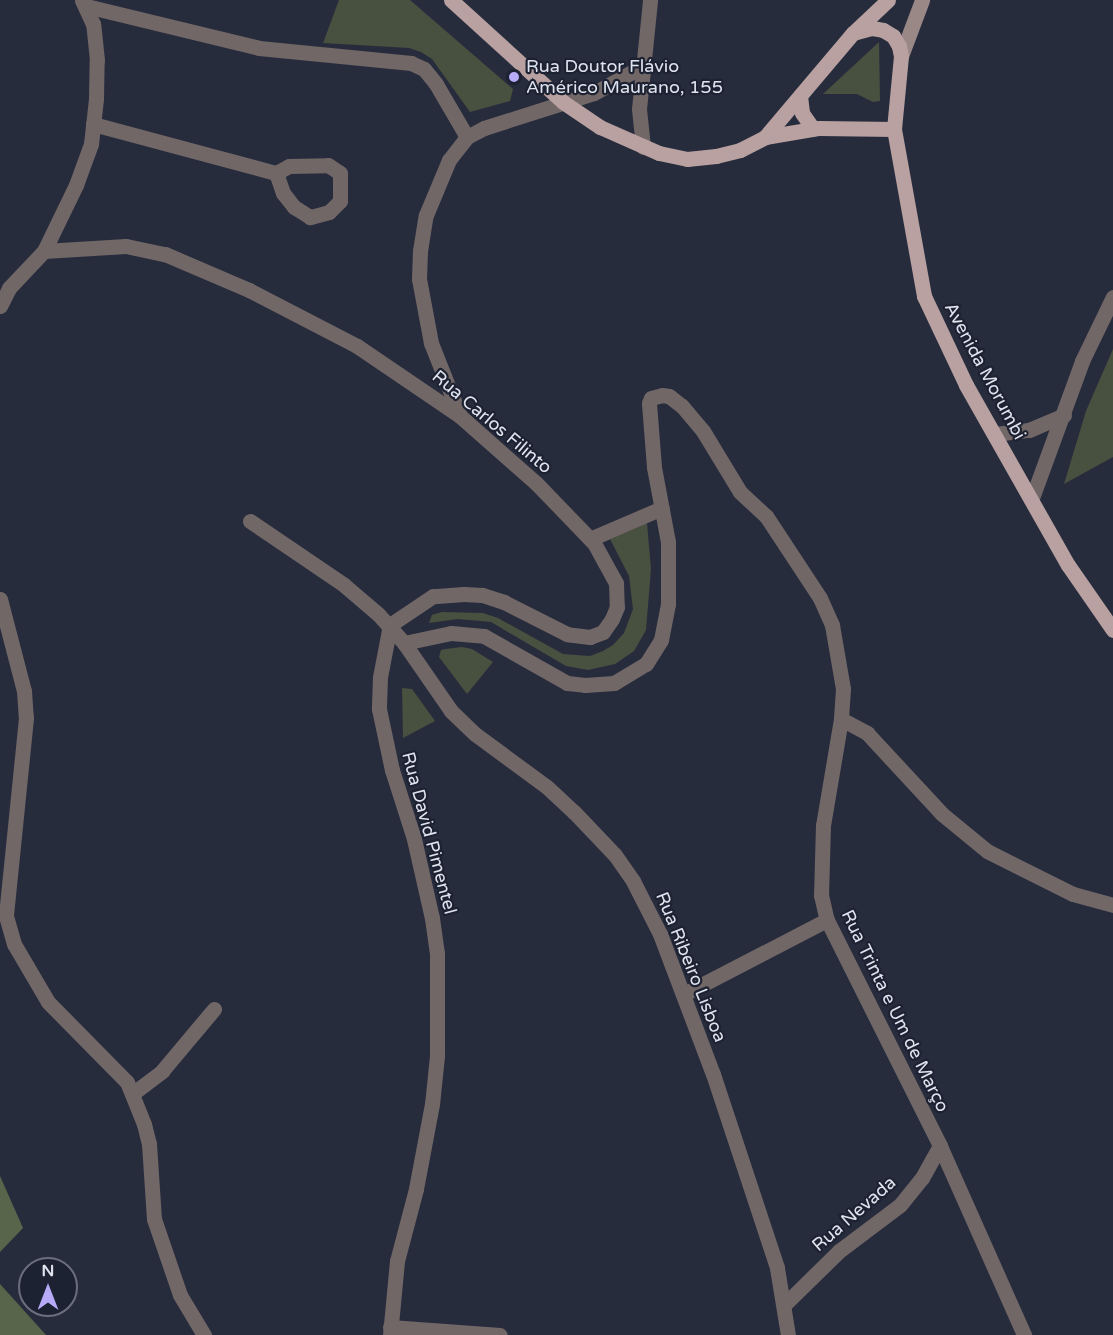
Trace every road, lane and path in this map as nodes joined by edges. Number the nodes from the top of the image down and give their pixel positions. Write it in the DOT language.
graph roads {
  1 [pos="451,0"];
  2 [pos="650,0"];
  3 [pos="888,0"];
  4 [pos="922,0"];
  5 [pos="84,3"];
  6 [pos="853,33"];
  7 [pos="901,57"];
  8 [pos="643,66"];
  9 [pos="800,96"];
  10 [pos="563,102"];
  11 [pos="93,124"];
  12 [pos="813,129"];
  13 [pos="894,129"];
  14 [pos="467,137"];
  15 [pos="765,137"];
  16 [pos="643,147"];
  17 [pos="276,173"];
  18 [pos="44,251"];
  19 [pos="5,290"];
  20 [pos="1113,297"];
  21 [pos="0,306"];
  22 [pos="1064,415"];
  23 [pos="459,416"];
  24 [pos="995,434"];
  25 [pos="1032,498"];
  26 [pos="662,508"];
  27 [pos="250,520"];
  28 [pos="590,539"];
  29 [pos="0,599"];
  30 [pos="390,625"];
  31 [pos="1113,630"];
  32 [pos="404,643"];
  33 [pos="841,719"];
  34 [pos="1113,905"];
  35 [pos="3,915"];
  36 [pos="827,920"];
  37 [pos="684,994"];
  38 [pos="213,1009"];
  39 [pos="132,1094"];
  40 [pos="940,1146"];
  41 [pos="784,1305"];
  42 [pos="390,1331"];
  43 [pos="204,1335"];
  44 [pos="500,1335"];
  45 [pos="788,1335"];
  46 [pos="1024,1335"];
  1 -- 10 [label="main road"];
  2 -- 8 [label="street"];
  3 -- 6 [label="main road"];
  4 -- 7 [label="main road, Avenida Morumbi"];
  5 -- 11 [label="street"];
  5 -- 14 [label="street"];
  6 -- 7 [label="main road"];
  6 -- 9 [label="main road"];
  7 -- 13 [label="main road, Avenida Morumbi"];
  8 -- 10 [label="street"];
  8 -- 16 [label="street"];
  9 -- 12 [label="main road"];
  9 -- 15 [label="main road"];
  10 -- 14 [label="street"];
  10 -- 16 [label="main road"];
  11 -- 17 [label="street"];
  11 -- 18 [label="street"];
  12 -- 13 [label="main road"];
  12 -- 15 [label="main road"];
  13 -- 24 [label="main road, Avenida Morumbi"];
  14 -- 23 [label="street"];
  15 -- 16 [label="main road"];
  17 -- 17 [label="street"];
  18 -- 19 [label="street"];
  18 -- 23 [label="street, Rua Carlos Filinto"];
  19 -- 21 [label="street"];
  20 -- 22 [label="street"];
  22 -- 24 [label="street"];
  22 -- 25 [label="street"];
  23 -- 28 [label="street, Rua Carlos Filinto"];
  24 -- 25 [label="main road, Avenida Morumbi"];
  25 -- 31 [label="main road, Avenida Morumbi"];
  26 -- 28 [label="street"];
  26 -- 32 [label="street, Rua Trinta e Um de Março"];
  26 -- 33 [label="street, Rua Trinta e Um de Março"];
  27 -- 30 [label="street, Rua Ribeiro Lisboa"];
  28 -- 30 [label="street, Rua Carlos Filinto"];
  29 -- 35 [label="street"];
  30 -- 32 [label="street, Rua Ribeiro Lisboa"];
  30 -- 42 [label="street, Rua David Pimentel"];
  32 -- 37 [label="street, Rua Ribeiro Lisboa"];
  33 -- 34 [label="street"];
  33 -- 36 [label="street, Rua Trinta e Um de Março"];
  35 -- 39 [label="street"];
  36 -- 37 [label="street"];
  36 -- 40 [label="street, Rua Trinta e Um de Março"];
  37 -- 41 [label="street, Rua Ribeiro Lisboa"];
  38 -- 39 [label="street"];
  39 -- 43 [label="street"];
  40 -- 41 [label="street, Rua Nevada"];
  40 -- 46 [label="street, Rua Trinta e Um de Março"];
  41 -- 45 [label="street, Rua Ribeiro Lisboa"];
  42 -- 44 [label="street"];
}
